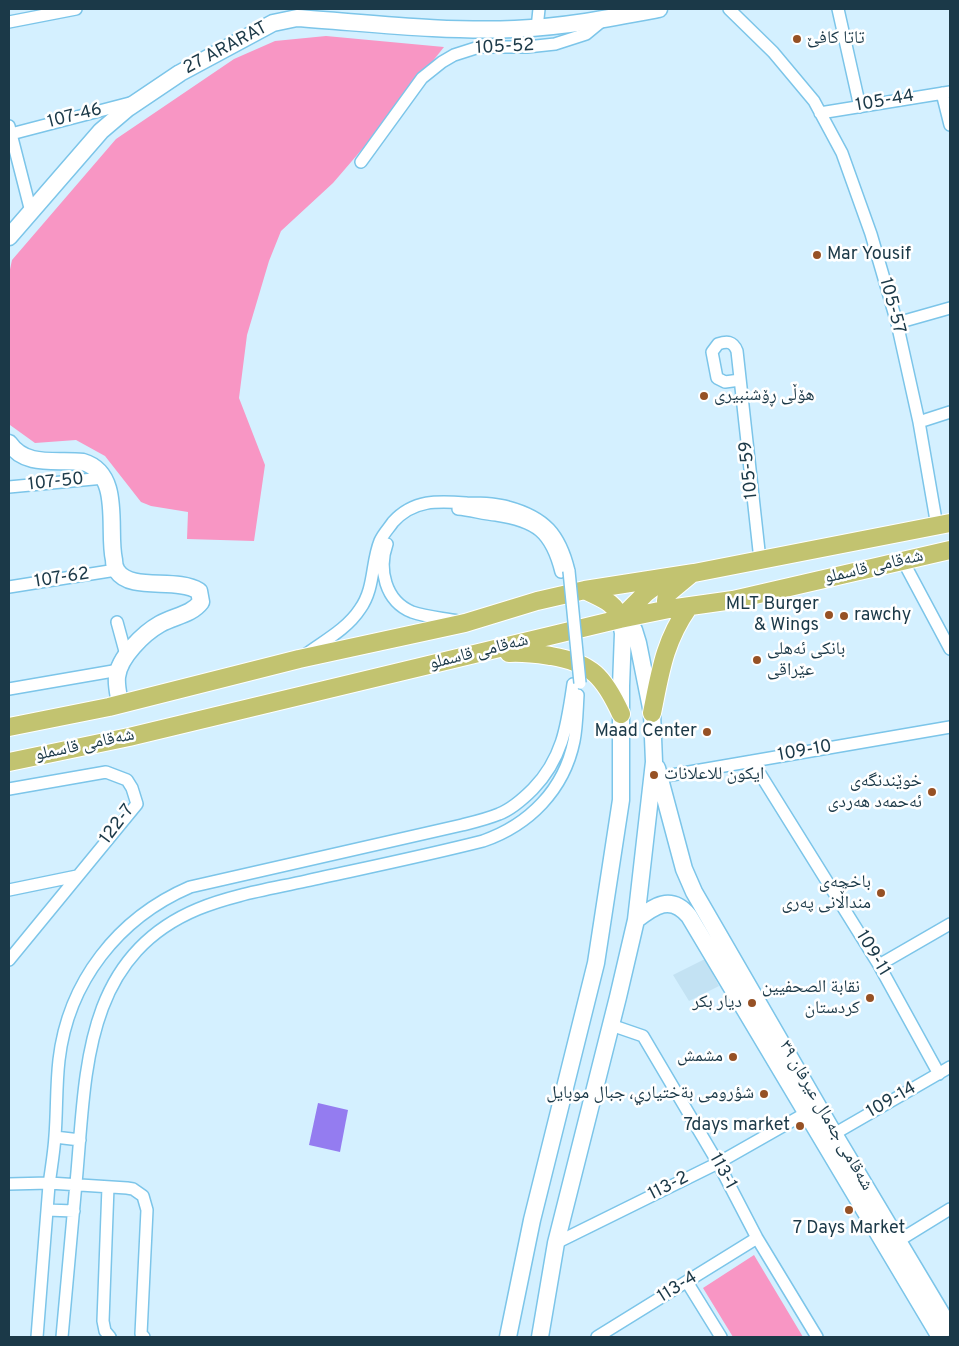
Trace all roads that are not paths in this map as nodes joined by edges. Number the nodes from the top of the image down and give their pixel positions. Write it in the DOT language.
graph roads {
  1 [pos="76,9"];
  2 [pos="539,9"];
  3 [pos="658,9"];
  4 [pos="729,9"];
  5 [pos="838,9"];
  6 [pos="297,13"];
  7 [pos="273,16"];
  8 [pos="603,20"];
  9 [pos="9,22"];
  10 [pos="537,28"];
  11 [pos="946,92"];
  12 [pos="138,101"];
  13 [pos="860,107"];
  14 [pos="820,113"];
  15 [pos="950,125"];
  16 [pos="10,130"];
  17 [pos="362,162"];
  18 [pos="31,212"];
  19 [pos="9,237"];
  20 [pos="950,308"];
  21 [pos="897,323"];
  22 [pos="740,380"];
  23 [pos="950,412"];
  24 [pos="919,422"];
  25 [pos="9,442"];
  26 [pos="104,478"];
  27 [pos="9,487"];
  28 [pos="944,525"];
  29 [pos="950,550"];
  30 [pos="760,560"];
  31 [pos="903,561"];
  32 [pos="116,570"];
  33 [pos="565,571"];
  34 [pos="694,573"];
  35 [pos="668,576"];
  36 [pos="9,587"];
  37 [pos="585,590"];
  38 [pos="688,608"];
  39 [pos="669,609"];
  40 [pos="620,619"];
  41 [pos="117,622"];
  42 [pos="464,622"];
  43 [pos="950,649"];
  44 [pos="471,655"];
  45 [pos="299,659"];
  46 [pos="123,662"];
  47 [pos="576,684"];
  48 [pos="9,689"];
  49 [pos="120,704"];
  50 [pos="621,714"];
  51 [pos="652,714"];
  52 [pos="950,726"];
  53 [pos="9,727"];
  54 [pos="752,761"];
  55 [pos="9,762"];
  56 [pos="657,770"];
  57 [pos="9,789"];
  58 [pos="303,860"];
  59 [pos="256,871"];
  60 [pos="77,876"];
  61 [pos="303,882"];
  62 [pos="9,890"];
  63 [pos="258,891"];
  64 [pos="694,892"];
  65 [pos="677,905"];
  66 [pos="636,920"];
  67 [pos="950,924"];
  68 [pos="9,960"];
  69 [pos="879,965"];
  70 [pos="611,1025"];
  71 [pos="950,1067"];
  72 [pos="939,1074"];
  73 [pos="806,1114"];
  74 [pos="834,1134"];
  75 [pos="55,1137"];
  76 [pos="80,1140"];
  77 [pos="718,1163"];
  78 [pos="49,1183"];
  79 [pos="9,1184"];
  80 [pos="76,1185"];
  81 [pos="108,1187"];
  82 [pos="47,1210"];
  83 [pos="950,1210"];
  84 [pos="74,1211"];
  85 [pos="757,1238"];
  86 [pos="898,1241"];
  87 [pos="556,1243"];
  88 [pos="687,1282"];
  89 [pos="950,1328"];
  90 [pos="139,1336"];
  91 [pos="37,1337"];
  92 [pos="62,1337"];
  93 [pos="110,1337"];
  94 [pos="508,1337"];
  95 [pos="542,1337"];
  96 [pos="597,1337"];
  97 [pos="720,1337"];
  98 [pos="817,1337"];
  99 [pos="940,1337"];
  1 -- 9 [label="street"];
  2 -- 10 [label="street"];
  3 -- 8 [label="main road, 27 ARARAT"];
  4 -- 14 [label="street, 105-57"];
  5 -- 13 [label="street"];
  6 -- 7 [label="main road, 27 ARARAT"];
  6 -- 10 [label="main road, 27 ARARAT"];
  7 -- 12 [label="main road, 27 ARARAT"];
  8 -- 10 [label="main road, 27 ARARAT"];
  8 -- 17 [label="street, 105-52"];
  11 -- 13 [label="street, 105-44"];
  11 -- 15 [label="street"];
  12 -- 16 [label="street, 107-46"];
  12 -- 18 [label="main road, 27 ARARAT"];
  13 -- 14 [label="street, 105-44"];
  14 -- 21 [label="street, 105-57"];
  16 -- 18 [label="street"];
  18 -- 19 [label="main road, 27 ARARAT"];
  20 -- 21 [label="street"];
  21 -- 24 [label="street, 105-57"];
  22 -- 30 [label="street, 105-59"];
  23 -- 24 [label="street"];
  24 -- 28 [label="street, 105-57"];
  25 -- 26 [label="main road"];
  26 -- 27 [label="street, 107-50"];
  26 -- 32 [label="main road"];
  28 -- 30 [label="main road, شەقامی قاسملو"];
  29 -- 31 [label="main road, شەقامی قاسملو"];
  30 -- 34 [label="main road, شەقامی قاسملو"];
  31 -- 38 [label="main road, شەقامی قاسملو"];
  31 -- 43 [label="street"];
  32 -- 36 [label="street, 107-62"];
  32 -- 46 [label="main road"];
  33 -- 42 [label="street"];
  33 -- 45 [label="street"];
  33 -- 47 [label="street"];
  34 -- 35 [label="main road, شەقامی قاسملو"];
  34 -- 39 [label="main road"];
  35 -- 37 [label="main road, شەقامی قاسملو"];
  35 -- 40 [label="main road"];
  37 -- 40 [label="main road"];
  37 -- 42 [label="main road, شەقامی قاسملو"];
  38 -- 39 [label="main road, شەقامی قاسملو"];
  38 -- 51 [label="main road"];
  39 -- 40 [label="main road, شەقامی قاسملو"];
  40 -- 44 [label="main road, شەقامی قاسملو"];
  40 -- 50 [label="main road"];
  40 -- 51 [label="main road"];
  41 -- 46 [label="street"];
  42 -- 45 [label="main road, شەقامی قاسملو"];
  44 -- 50 [label="main road"];
  44 -- 55 [label="main road, شەقامی قاسملو"];
  45 -- 49 [label="main road, شەقامی قاسملو"];
  46 -- 48 [label="street"];
  46 -- 49 [label="main road"];
  47 -- 58 [label="street"];
  47 -- 61 [label="street"];
  49 -- 53 [label="main road, شەقامی قاسملو"];
  50 -- 94 [label="main road"];
  51 -- 56 [label="main road"];
  52 -- 54 [label="street, 109-10"];
  54 -- 56 [label="street, 109-10"];
  54 -- 69 [label="street, 109-11"];
  56 -- 64 [label="main road, شەقامی جەمال عیرفان ٣٩"];
  56 -- 66 [label="main road"];
  57 -- 60 [label="street, 122-7"];
  58 -- 59 [label="street"];
  58 -- 61 [label="street"];
  59 -- 63 [label="street"];
  59 -- 75 [label="street"];
  60 -- 62 [label="street"];
  60 -- 68 [label="street, 122-7"];
  61 -- 63 [label="street"];
  63 -- 76 [label="street"];
  64 -- 65 [label="main road"];
  64 -- 74 [label="main road, شەقامی جەمال عیرفان ٣٩"];
  65 -- 66 [label="main road"];
  65 -- 73 [label="main road, شەقامی جەمال عیرفان ٣٩"];
  66 -- 70 [label="main road"];
  67 -- 69 [label="street"];
  69 -- 72 [label="street, 109-11"];
  70 -- 77 [label="street, 113-1"];
  70 -- 87 [label="main road"];
  71 -- 72 [label="street, 109-14"];
  72 -- 74 [label="street, 109-14"];
  73 -- 77 [label="street, 113-2"];
  73 -- 99 [label="main road, شەقامی جەمال عیرفان ٣٩"];
  74 -- 86 [label="main road, شەقامی جەمال عیرفان ٣٩"];
  75 -- 76 [label="street"];
  75 -- 78 [label="street"];
  76 -- 80 [label="street"];
  77 -- 85 [label="street, 113-1"];
  77 -- 87 [label="street, 113-2"];
  78 -- 79 [label="street"];
  78 -- 80 [label="street"];
  78 -- 82 [label="street"];
  80 -- 81 [label="street"];
  80 -- 84 [label="street"];
  81 -- 90 [label="street"];
  81 -- 93 [label="street"];
  82 -- 84 [label="street"];
  82 -- 91 [label="street"];
  83 -- 86 [label="street"];
  84 -- 92 [label="street"];
  85 -- 88 [label="street, 113-4"];
  85 -- 98 [label="street, 113-1"];
  86 -- 89 [label="main road, شەقامی جەمال عیرفان ٣٩"];
  87 -- 95 [label="main road"];
  88 -- 96 [label="street, 113-4"];
  88 -- 97 [label="street"];
}
